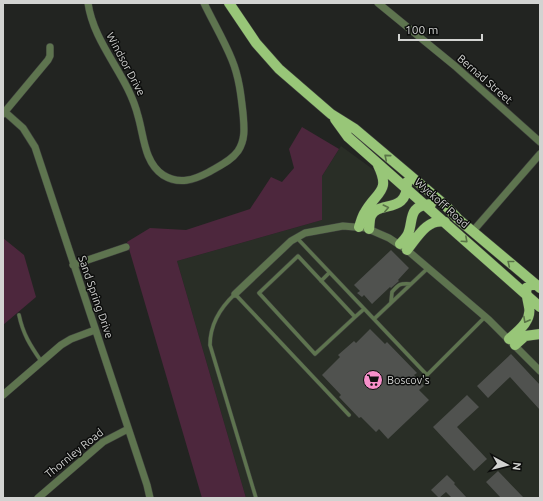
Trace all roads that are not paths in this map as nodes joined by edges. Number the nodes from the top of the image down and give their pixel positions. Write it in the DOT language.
graph roads {
  1 [pos="88,3"];
  2 [pos="204,3"];
  3 [pos="229,3"];
  4 [pos="378,3"];
  5 [pos="50,47"];
  6 [pos="4,113"];
  7 [pos="331,114"];
  8 [pos="540,142"];
  9 [pos="540,154"];
  10 [pos="377,163"];
  11 [pos="404,171"];
  12 [pos="407,188"];
  13 [pos="426,205"];
  14 [pos="458,219"];
  15 [pos="445,222"];
  16 [pos="359,227"];
  17 [pos="369,229"];
  18 [pos="473,231"];
  19 [pos="296,237"];
  20 [pos="126,247"];
  21 [pos="403,247"];
  22 [pos="73,265"];
  23 [pos="428,268"];
  24 [pos="329,273"];
  25 [pos="321,281"];
  26 [pos="411,284"];
  27 [pos="538,286"];
  28 [pos="236,294"];
  29 [pos="527,296"];
  30 [pos="391,302"];
  31 [pos="540,307"];
  32 [pos="364,308"];
  33 [pos="19,315"];
  34 [pos="355,317"];
  35 [pos="485,317"];
  36 [pos="374,319"];
  37 [pos="95,330"];
  38 [pos="540,334"];
  39 [pos="512,342"];
  40 [pos="41,361"];
  41 [pos="540,371"];
  42 [pos="3,395"];
  43 [pos="349,415"];
  44 [pos="128,429"];
  45 [pos="38,498"];
  46 [pos="150,498"];
  47 [pos="256,498"];
  1 -- 2 [label="street, Windsor Drive"];
  3 -- 7 [label="main road, Wyckoff Road"];
  4 -- 8 [label="street, Bernad Street"];
  5 -- 6 [label="street"];
  6 -- 22 [label="street, Sand Spring Drive"];
  7 -- 10 [label="main road, Wyckoff Road"];
  11 -- 7 [label="main road, Wyckoff Road, one-way"];
  9 -- 18 [label="street"];
  10 -- 12 [label="main road, Wyckoff Road"];
  10 -- 16 [label="main road"];
  11 -- 12 [label="main road"];
  11 -- 14 [label="main road, Wyckoff Road"];
  12 -- 13 [label="main road, Wyckoff Road"];
  17 -- 12 [label="main road, one-way"];
  13 -- 14 [label="main road"];
  13 -- 15 [label="main road, Wyckoff Road"];
  13 -- 21 [label="main road"];
  14 -- 18 [label="main road, Wyckoff Road"];
  15 -- 21 [label="main road"];
  15 -- 29 [label="main road, Wyckoff Road, one-way"];
  16 -- 17 [label="street"];
  16 -- 19 [label="street"];
  17 -- 21 [label="street"];
  27 -- 18 [label="main road, Wyckoff Road, one-way"];
  19 -- 24 [label="lane"];
  19 -- 28 [label="street"];
  20 -- 22 [label="street"];
  21 -- 23 [label="street"];
  22 -- 37 [label="street, Sand Spring Drive"];
  23 -- 26 [label="lane"];
  23 -- 35 [label="street"];
  24 -- 25 [label="lane"];
  24 -- 32 [label="lane"];
  25 -- 34 [label="lane"];
  25 -- 34 [label="lane"];
  26 -- 30 [label="lane"];
  26 -- 30 [label="lane"];
  27 -- 29 [label="main road"];
  28 -- 43 [label="lane"];
  28 -- 47 [label="lane"];
  29 -- 31 [label="main road, Wyckoff Road"];
  29 -- 39 [label="main road, one-way"];
  30 -- 36 [label="lane"];
  32 -- 34 [label="lane"];
  32 -- 36 [label="lane"];
  33 -- 40 [label="lane"];
  35 -- 36 [label="lane"];
  35 -- 39 [label="street"];
  37 -- 40 [label="street"];
  37 -- 44 [label="street, Sand Spring Drive"];
  38 -- 39 [label="main road"];
  39 -- 41 [label="street"];
  40 -- 42 [label="street"];
  44 -- 45 [label="street, Thornley Road"];
  44 -- 46 [label="street, Sand Spring Drive"];
}
